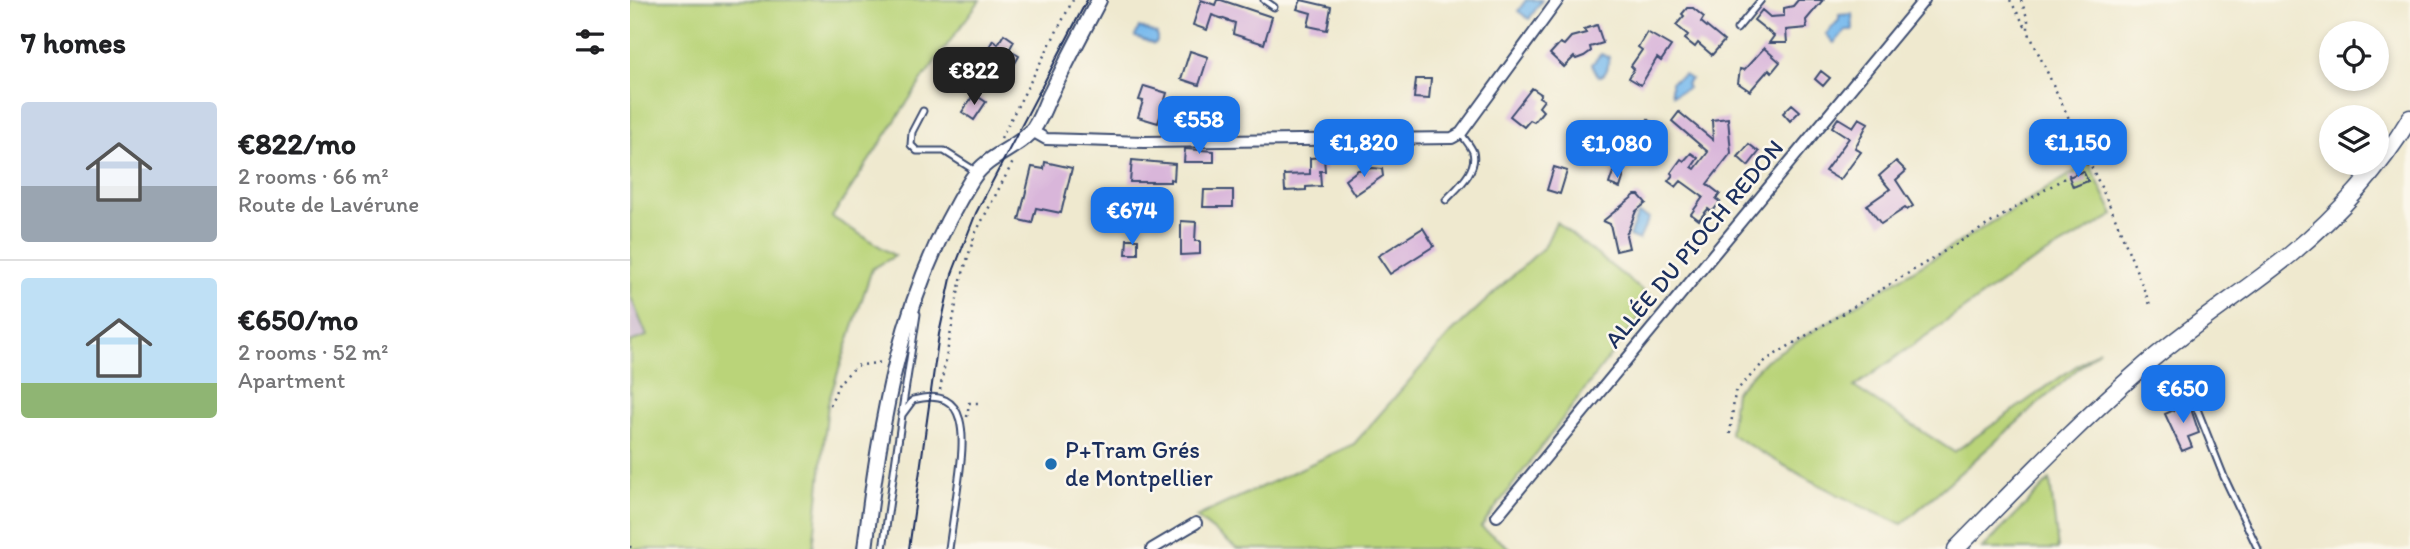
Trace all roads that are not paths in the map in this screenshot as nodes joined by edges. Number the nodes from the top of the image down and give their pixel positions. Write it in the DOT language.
graph roads {
  1 [pos="1099,0"];
  2 [pos="1264,0"];
  3 [pos="1558,0"];
  4 [pos="1762,0"];
  5 [pos="1924,0"];
  6 [pos="1274,7"];
  7 [pos="1737,29"];
  8 [pos="923,111"];
  9 [pos="2410,118"];
  10 [pos="1032,131"];
  11 [pos="1461,133"];
  12 [pos="977,172"];
  13 [pos="1446,200"];
  14 [pos="921,281"];
  15 [pos="2195,404"];
  16 [pos="902,415"];
  17 [pos="1497,516"];
  18 [pos="1196,523"];
  19 [pos="864,549"];
  20 [pos="883,549"];
  21 [pos="949,549"];
  22 [pos="1152,549"];
  23 [pos="1956,549"];
  24 [pos="2258,549"];
  1 -- 10 [label="main road"];
  2 -- 6 [label="lane"];
  3 -- 11 [label="street"];
  4 -- 7 [label="lane"];
  5 -- 17 [label="street, ALLÉE DU PIOCH REDON"];
  8 -- 12 [label="lane"];
  9 -- 23 [label="main road"];
  10 -- 11 [label="street"];
  10 -- 12 [label="main road"];
  11 -- 13 [label="lane"];
  12 -- 14 [label="main road"];
  14 -- 16 [label="lane"];
  14 -- 19 [label="main road"];
  15 -- 24 [label="lane"];
  16 -- 20 [label="lane"];
  16 -- 21 [label="lane"];
  18 -- 22 [label="street"];
}
